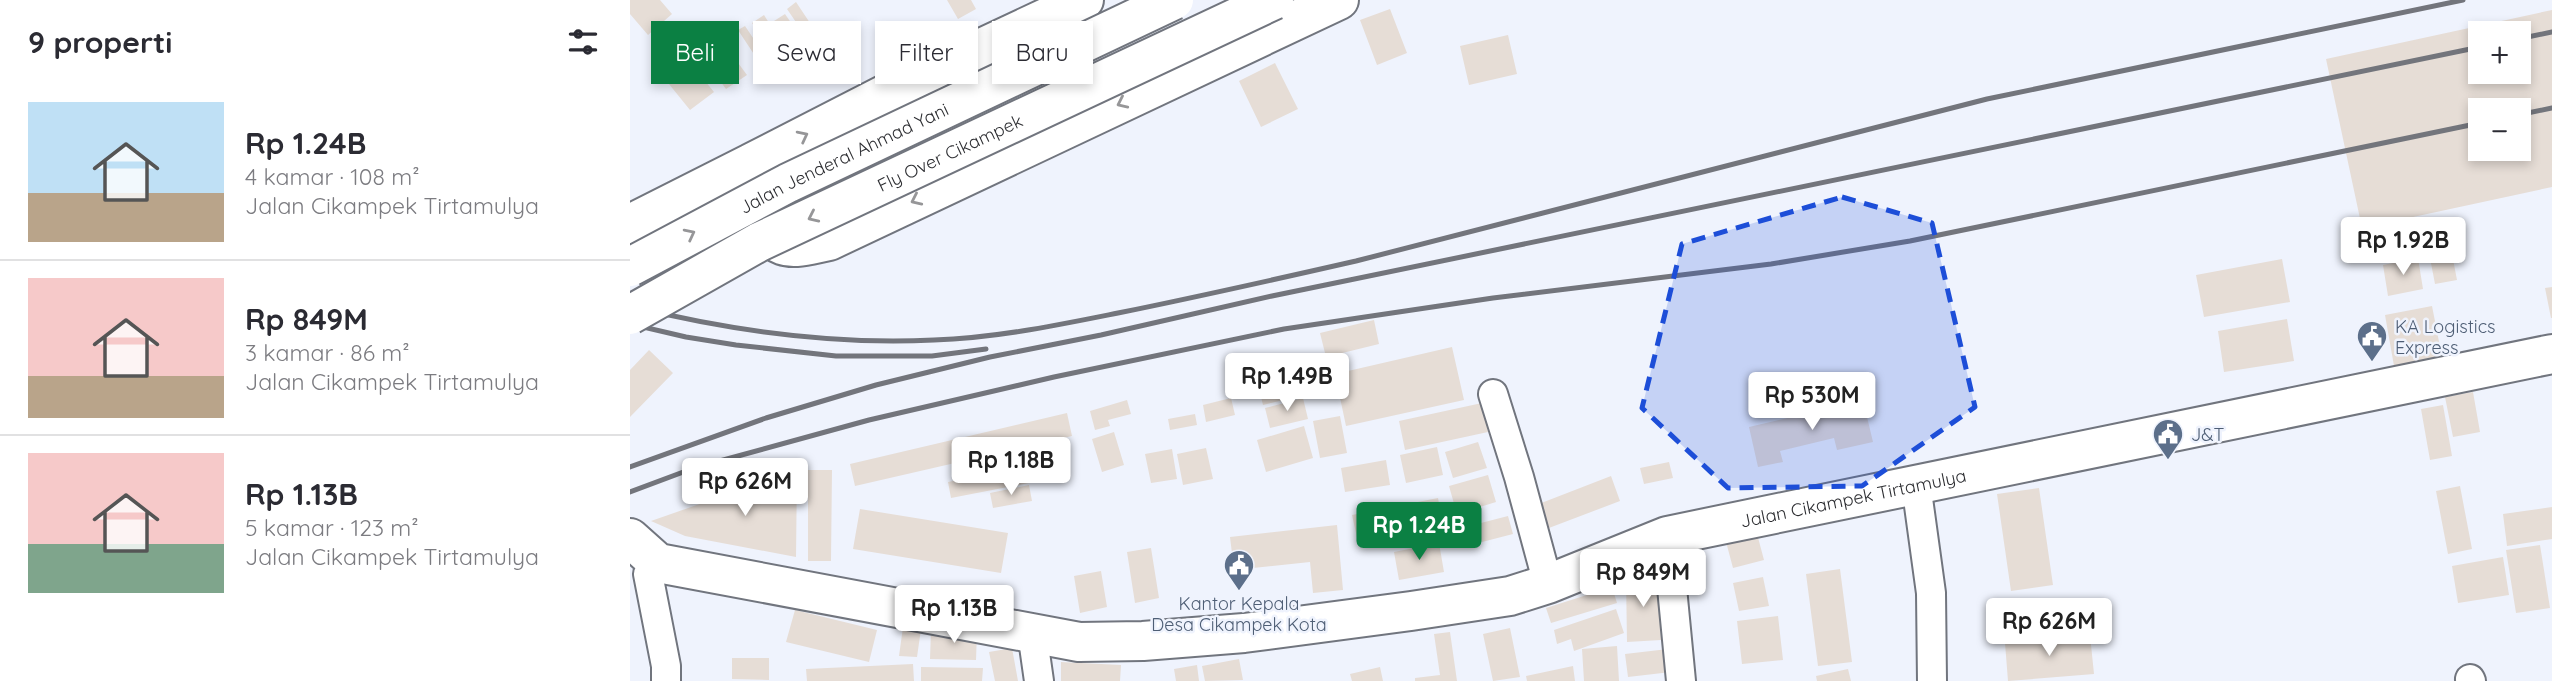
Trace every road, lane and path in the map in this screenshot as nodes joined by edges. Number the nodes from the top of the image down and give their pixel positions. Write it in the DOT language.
graph roads {
  1 [pos="1084,0"];
  2 [pos="1174,0"];
  3 [pos="1274,0"];
  4 [pos="1339,0"];
  5 [pos="751,163"];
  6 [pos="630,224"];
  7 [pos="630,267"];
  8 [pos="630,315"];
  9 [pos="2552,354"];
  10 [pos="1493,394"];
  11 [pos="1916,484"];
  12 [pos="1667,536"];
  13 [pos="641,564"];
  14 [pos="1548,584"];
  15 [pos="1032,632"];
  16 [pos="666,681"];
  17 [pos="1039,681"];
  18 [pos="1681,681"];
  19 [pos="1931,681"];
  5 -- 1 [label="main road, one-way"];
  7 -- 2 [label="main road, Jalan Jenderal Ahmad Yani, one-way, bridge"];
  3 -- 8 [label="main road, Fly Over Cikampek, one-way, bridge"];
  4 -- 5 [label="main road, one-way"];
  5 -- 6 [label="main road"];
  9 -- 11 [label="main road, Jalan Cikampek Tirtamulya"];
  10 -- 14 [label="street"];
  11 -- 12 [label="main road, Jalan Cikampek Tirtamulya"];
  11 -- 19 [label="street"];
  12 -- 14 [label="main road, Jalan Cikampek Tirtamulya"];
  12 -- 18 [label="street"];
  13 -- 15 [label="main road, Jalan Cikampek Tirtamulya"];
  13 -- 16 [label="street"];
  14 -- 15 [label="main road, Jalan Cikampek Tirtamulya"];
  15 -- 17 [label="street"];
}
